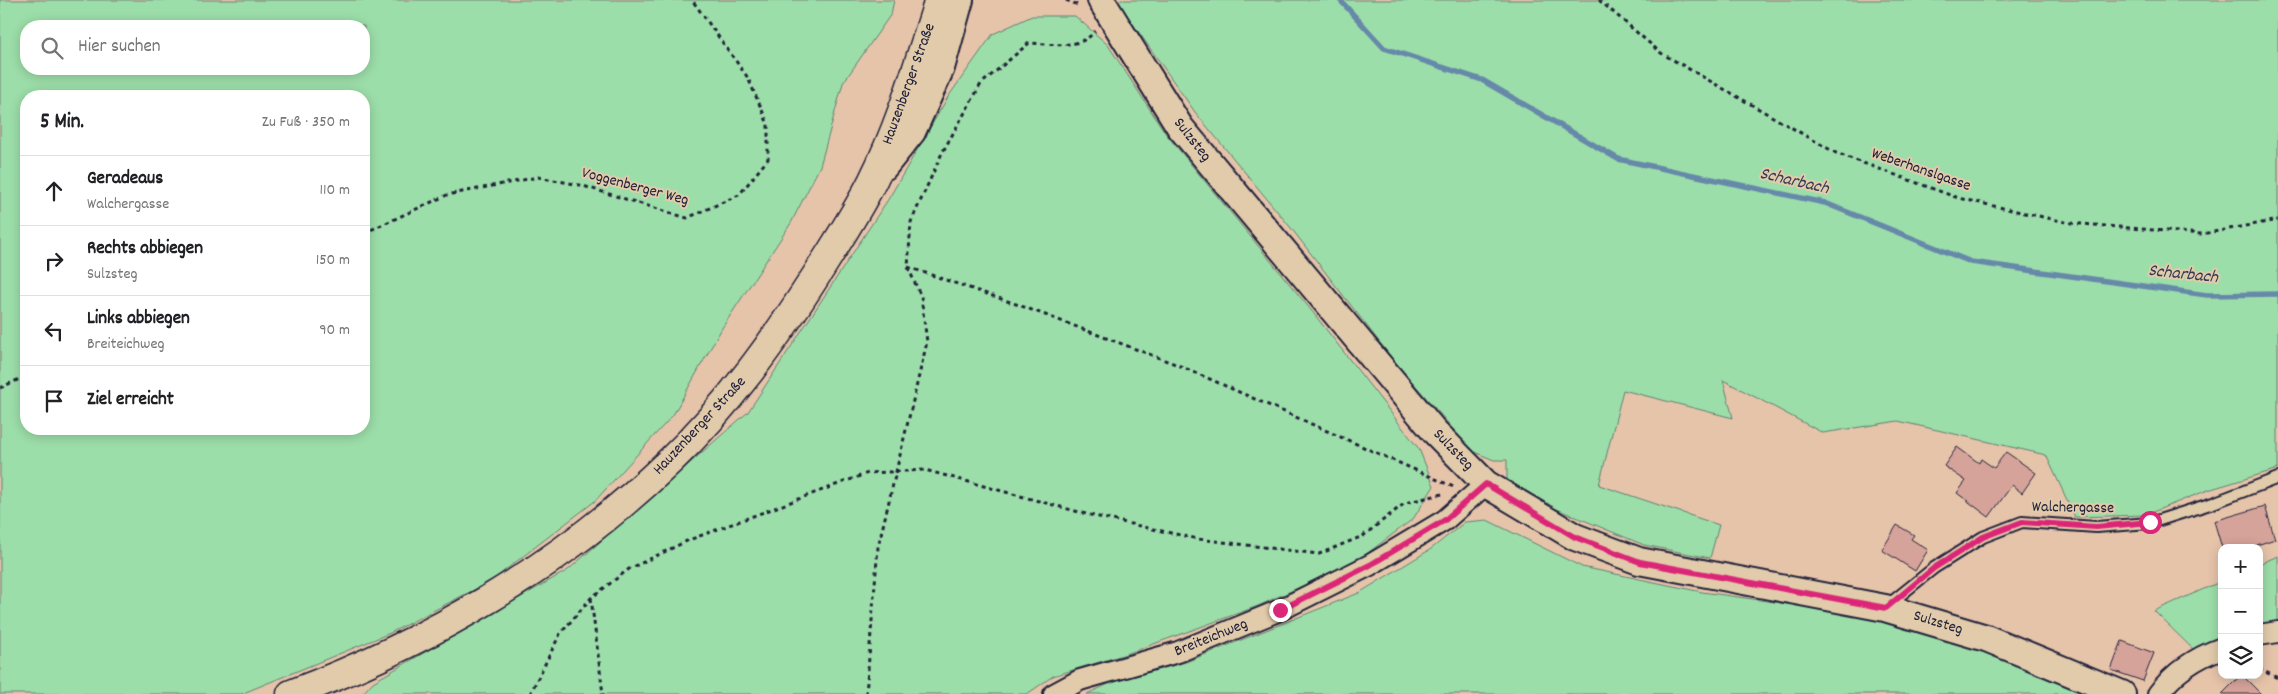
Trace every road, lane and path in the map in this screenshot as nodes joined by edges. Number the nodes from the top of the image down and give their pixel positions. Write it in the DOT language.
graph roads {
  1 [pos="692,0"];
  2 [pos="939,0"];
  3 [pos="960,0"];
  4 [pos="1599,0"];
  5 [pos="1100,13"];
  6 [pos="872,182"];
  7 [pos="2278,220"];
  8 [pos="370,230"];
  9 [pos="908,267"];
  10 [pos="20,379"];
  11 [pos="0,388"];
  12 [pos="896,471"];
  13 [pos="2278,478"];
  14 [pos="1486,484"];
  15 [pos="591,598"];
  16 [pos="1886,608"];
  17 [pos="2278,632"];
  18 [pos="2263,634"];
  19 [pos="2218,649"];
  20 [pos="2263,671"];
  21 [pos="2278,678"];
  22 [pos="292,694"];
  23 [pos="530,694"];
  24 [pos="604,694"];
  25 [pos="866,694"];
  26 [pos="1054,694"];
  27 [pos="2122,694"];
  28 [pos="2158,694"];
  1 -- 8 [label="path, Voggenberger Weg"];
  2 -- 6 [label="main road, Hauzenberger Straße"];
  3 -- 6 [label="street"];
  4 -- 7 [label="path, Weberhanslgasse"];
  5 -- 9 [label="path"];
  5 -- 14 [label="street, Sulzsteg"];
  6 -- 22 [label="main road, Hauzenberger Straße"];
  9 -- 12 [label="path"];
  9 -- 12 [label="path"];
  10 -- 11 [label="path"];
  12 -- 15 [label="path"];
  12 -- 25 [label="path"];
  13 -- 16 [label="lane, Walchergasse"];
  14 -- 16 [label="street, Sulzsteg"];
  14 -- 26 [label="street, Breiteichweg"];
  15 -- 23 [label="path"];
  15 -- 24 [label="path"];
  16 -- 27 [label="street, Sulzsteg"];
  17 -- 18 [label="street"];
  19 -- 28 [label="street"];
  20 -- 21 [label="path"];
}
